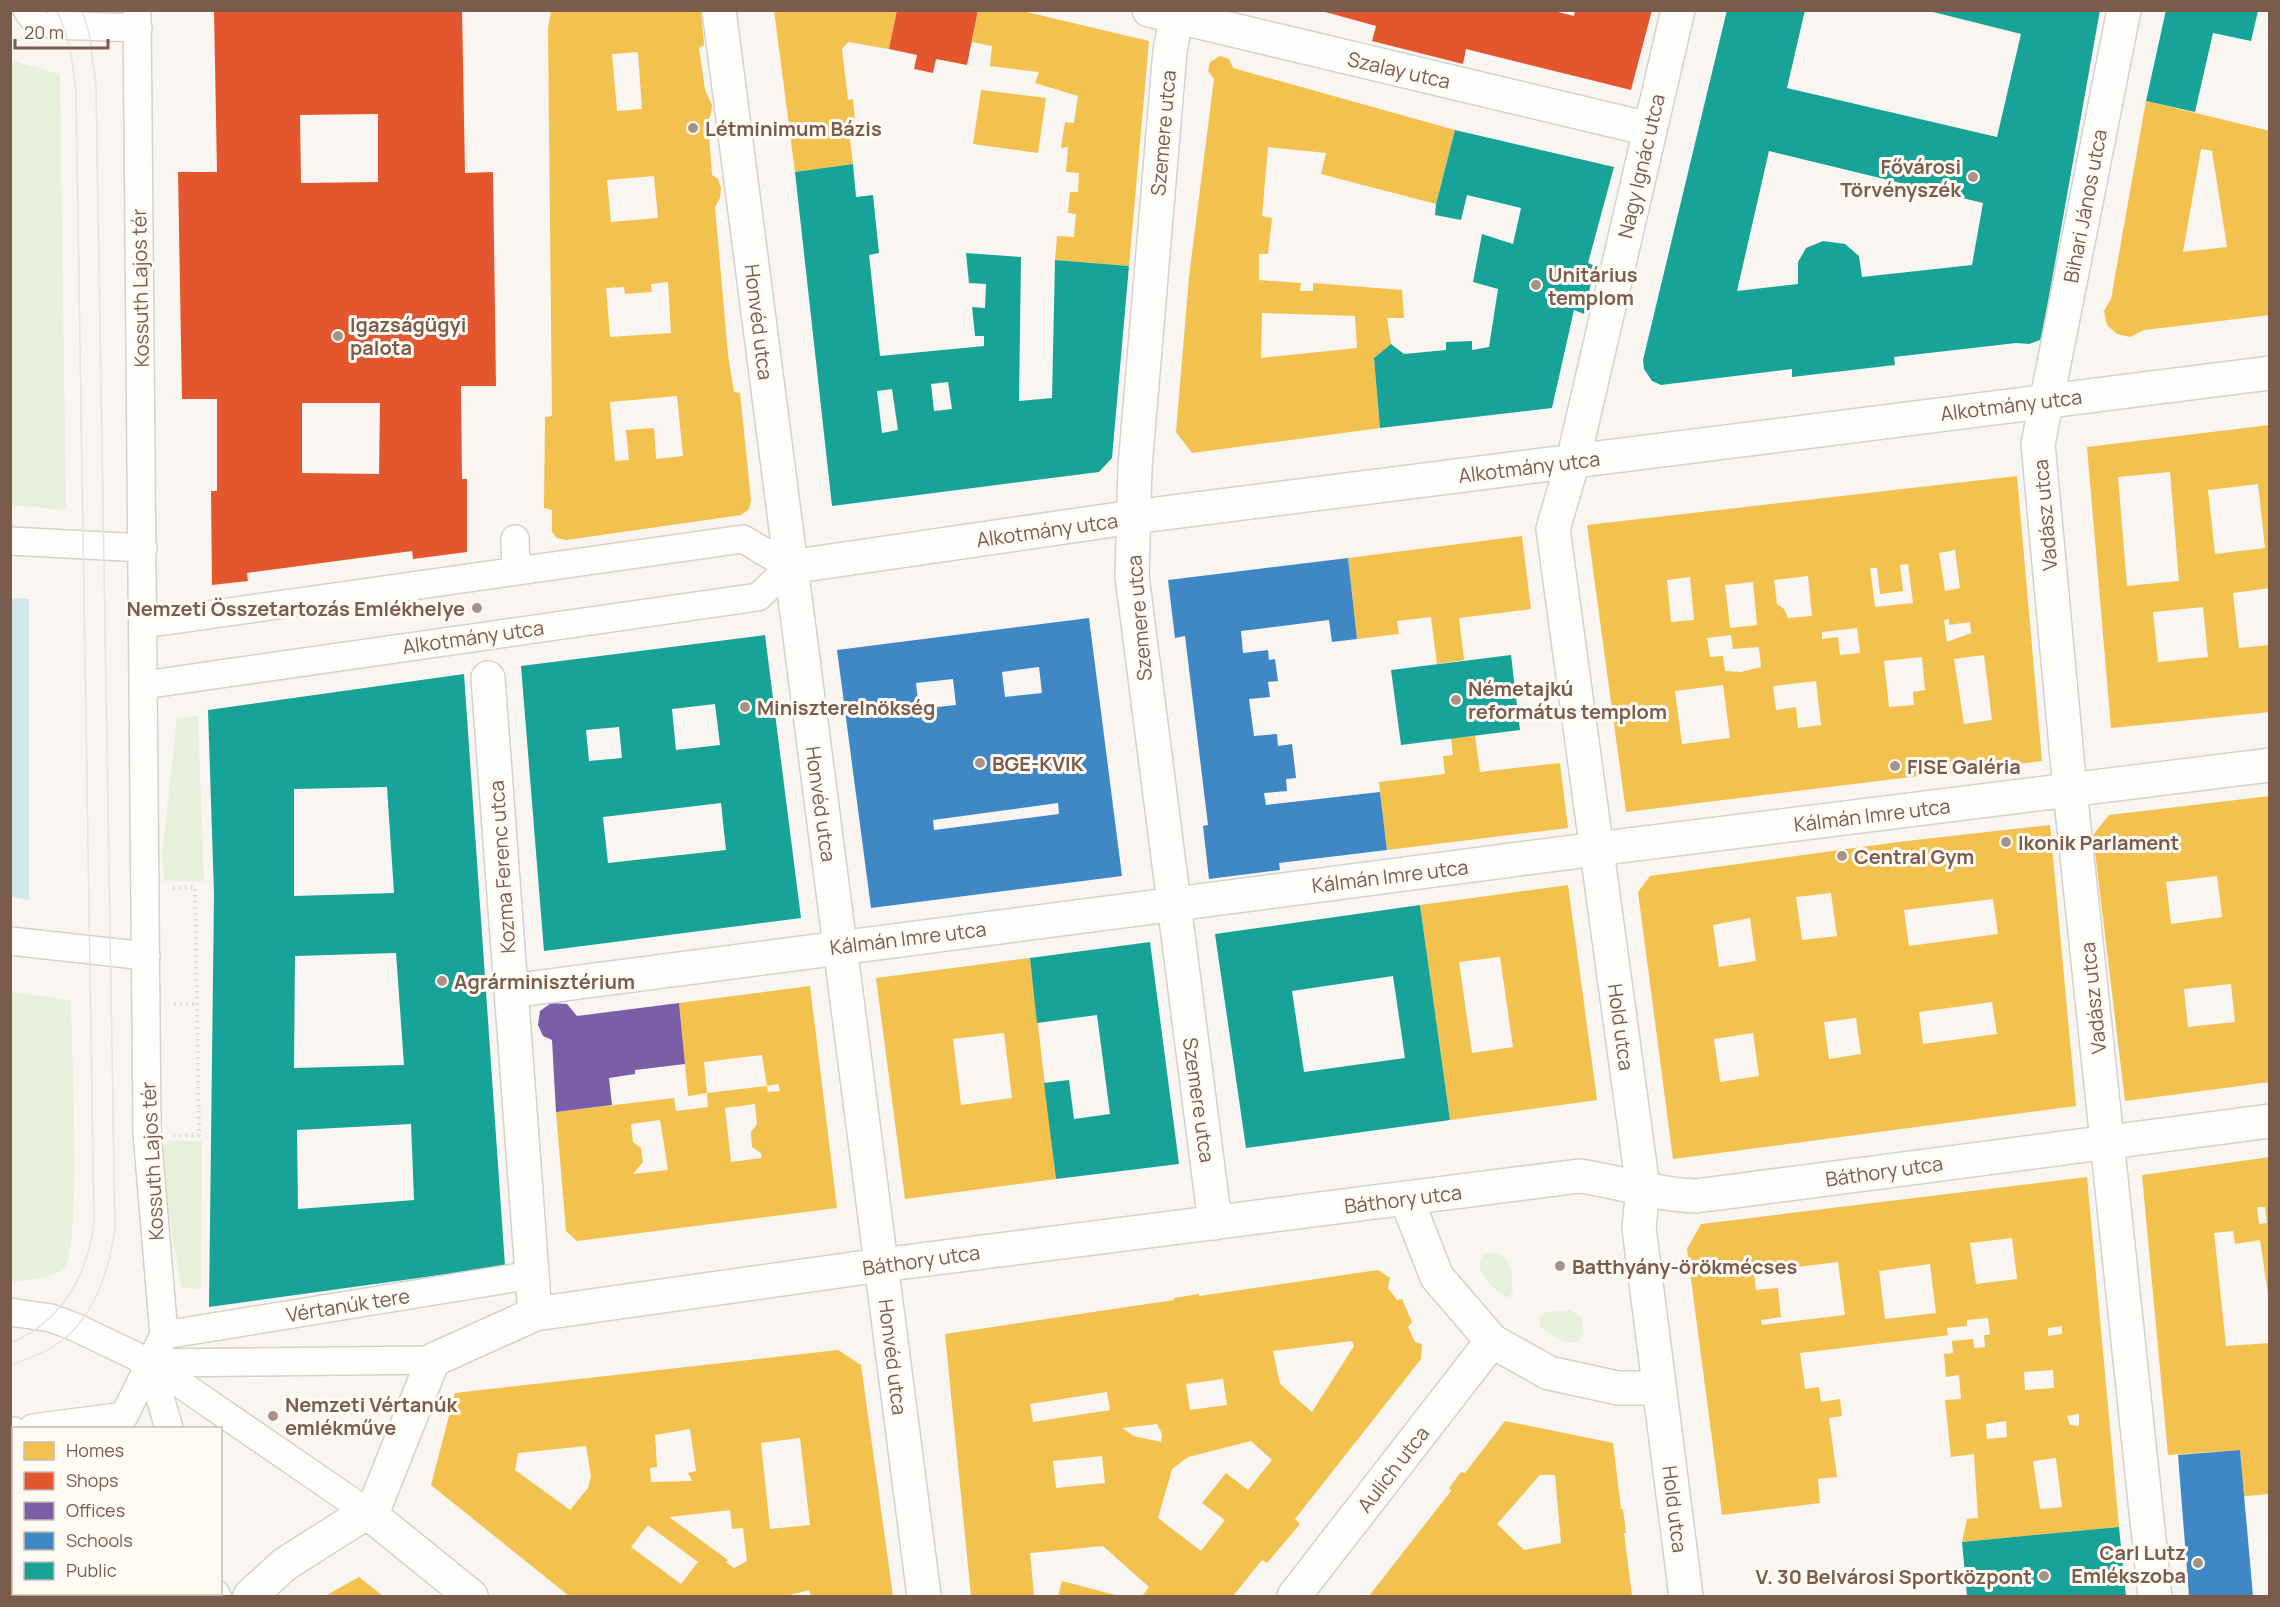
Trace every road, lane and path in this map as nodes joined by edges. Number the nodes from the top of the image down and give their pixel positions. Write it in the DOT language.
graph roads {
  1 [pos="719,10"];
  2 [pos="1678,10"];
  3 [pos="2124,10"];
  4 [pos="1168,13"];
  5 [pos="40,20"];
  6 [pos="138,20"];
  7 [pos="1649,129"];
  8 [pos="2270,373"];
  9 [pos="2046,401"];
  10 [pos="1573,461"];
  11 [pos="1133,517"];
  12 [pos="515,539"];
  13 [pos="10,541"];
  14 [pos="143,548"];
  15 [pos="790,567"];
  16 [pos="516,571"];
  17 [pos="144,624"];
  18 [pos="485,635"];
  19 [pos="488,678"];
  20 [pos="144,685"];
  21 [pos="2270,765"];
  22 [pos="2070,790"];
  23 [pos="1596,849"];
  24 [pos="195,887"];
  25 [pos="1172,904"];
  26 [pos="10,941"];
  27 [pos="840,947"];
  28 [pos="146,956"];
  29 [pos="511,991"];
  30 [pos="2270,1121"];
  31 [pos="147,1138"];
  32 [pos="2108,1141"];
  33 [pos="1643,1188"];
  34 [pos="1406,1198"];
  35 [pos="1215,1223"];
  36 [pos="881,1265"];
  37 [pos="532,1275"];
  38 [pos="10,1312"];
  39 [pos="535,1314"];
  40 [pos="164,1335"];
  41 [pos="1492,1341"];
  42 [pos="433,1360"];
  43 [pos="150,1363"];
  44 [pos="1659,1388"];
  45 [pos="41,1427"];
  46 [pos="169,1427"];
  47 [pos="367,1512"];
  48 [pos="250,1596"];
  49 [pos="471,1596"];
  50 [pos="924,1596"];
  51 [pos="1294,1596"];
  52 [pos="1686,1596"];
  53 [pos="2155,1596"];
  1 -- 15 [label="street, Honvéd utca"];
  2 -- 7 [label="street, Nagy Ignác utca"];
  3 -- 9 [label="street, Bihari János utca"];
  4 -- 7 [label="street, Szalay utca"];
  4 -- 11 [label="street, Szemere utca"];
  5 -- 6 [label="street, Kossuth Lajos tér"];
  6 -- 14 [label="street, Kossuth Lajos tér"];
  7 -- 10 [label="street, Nagy Ignác utca"];
  8 -- 9 [label="street, Alkotmány utca"];
  9 -- 10 [label="street, Alkotmány utca"];
  9 -- 22 [label="street, Vadász utca"];
  10 -- 11 [label="street, Alkotmány utca"];
  10 -- 23 [label="street, Hold utca"];
  11 -- 15 [label="street, Alkotmány utca"];
  11 -- 25 [label="street, Szemere utca"];
  12 -- 16 [label="street"];
  13 -- 14 [label="street"];
  14 -- 17 [label="street, Kossuth Lajos tér"];
  15 -- 16 [label="street"];
  15 -- 18 [label="street, Alkotmány utca"];
  15 -- 27 [label="street, Honvéd utca"];
  16 -- 17 [label="street"];
  17 -- 20 [label="street, Kossuth Lajos tér"];
  18 -- 19 [label="street, Kozma Ferenc utca"];
  18 -- 20 [label="street, Alkotmány utca"];
  19 -- 29 [label="street, Kozma Ferenc utca"];
  20 -- 28 [label="street, Kossuth Lajos tér"];
  21 -- 22 [label="street, Kálmán Imre utca"];
  22 -- 23 [label="street, Kálmán Imre utca"];
  22 -- 32 [label="street, Vadász utca"];
  23 -- 25 [label="street, Kálmán Imre utca"];
  23 -- 33 [label="street, Hold utca"];
  24 -- 31 [label="path"];
  25 -- 27 [label="street, Kálmán Imre utca"];
  25 -- 35 [label="street, Szemere utca"];
  26 -- 28 [label="street"];
  27 -- 29 [label="street, Kálmán Imre utca"];
  27 -- 36 [label="street, Honvéd utca"];
  28 -- 31 [label="street, Kossuth Lajos tér"];
  29 -- 37 [label="street, Kozma Ferenc utca"];
  30 -- 32 [label="street, Báthory utca"];
  31 -- 40 [label="street, Kossuth Lajos tér"];
  32 -- 33 [label="street, Báthory utca"];
  32 -- 53 [label="street, Vadász utca"];
  33 -- 34 [label="street, Báthory utca"];
  33 -- 44 [label="street, Hold utca"];
  34 -- 35 [label="street, Báthory utca"];
  34 -- 41 [label="street"];
  35 -- 36 [label="street, Báthory utca"];
  36 -- 39 [label="street, Báthory utca"];
  36 -- 50 [label="street, Honvéd utca"];
  37 -- 39 [label="street, Kozma Ferenc utca"];
  37 -- 40 [label="street, Vértanúk tere"];
  38 -- 43 [label="street"];
  39 -- 42 [label="street"];
  40 -- 43 [label="street"];
  41 -- 44 [label="street"];
  41 -- 51 [label="street, Aulich utca"];
  42 -- 43 [label="street"];
  42 -- 47 [label="street"];
  43 -- 45 [label="street"];
  43 -- 46 [label="street"];
  43 -- 47 [label="street"];
  44 -- 52 [label="street, Hold utca"];
  47 -- 48 [label="street"];
  47 -- 49 [label="street"];
}
